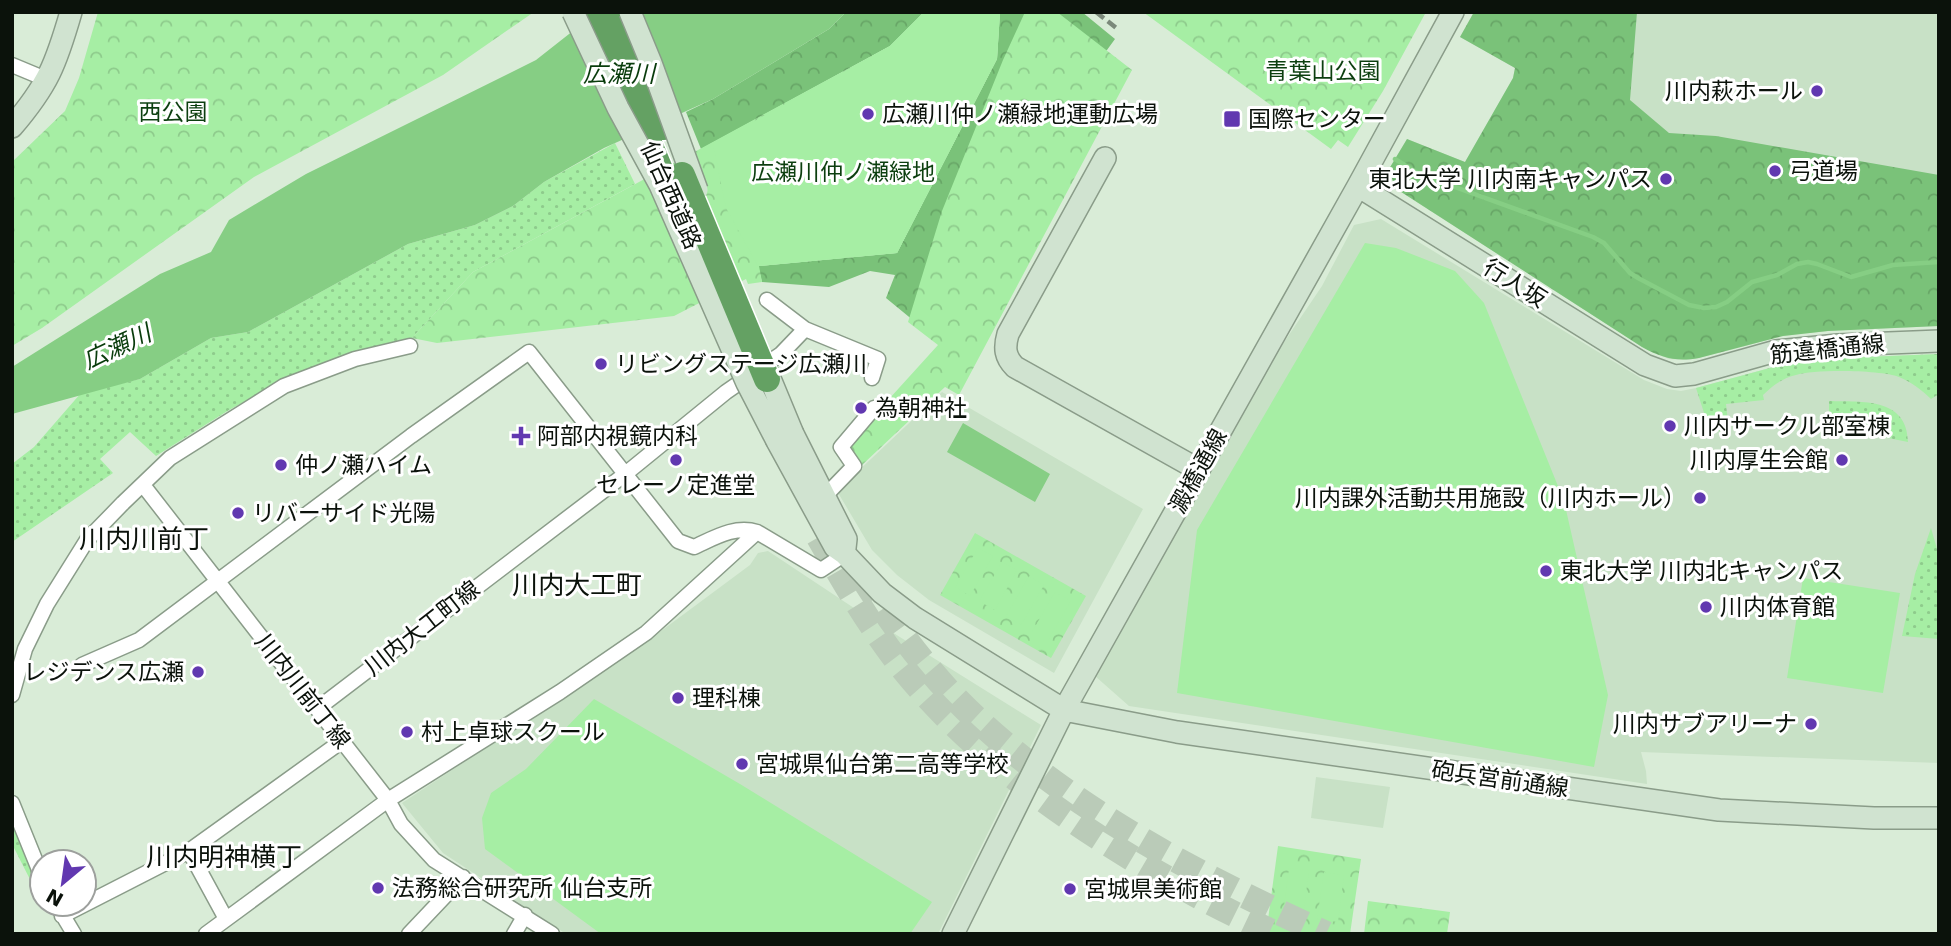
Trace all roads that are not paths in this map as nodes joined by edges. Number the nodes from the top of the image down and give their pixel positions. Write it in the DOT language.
graph roads {
  1 [pos="71,12"];
  2 [pos="576,12"];
  3 [pos="591,12"];
  4 [pos="612,12"];
  5 [pos="621,12"];
  6 [pos="630,12"];
  7 [pos="1452,12"];
  8 [pos="12,65"];
  9 [pos="48,80"];
  10 [pos="12,127"];
  11 [pos="655,132"];
  12 [pos="1105,158"];
  13 [pos="1358,186"];
  14 [pos="767,300"];
  15 [pos="805,329"];
  16 [pos="1939,341"];
  17 [pos="410,346"];
  18 [pos="1675,376"];
  19 [pos="872,378"];
  20 [pos="759,381"];
  21 [pos="874,408"];
  22 [pos="785,438"];
  23 [pos="1199,470"];
  24 [pos="624,475"];
  25 [pos="143,485"];
  26 [pos="825,496"];
  27 [pos="757,532"];
  28 [pos="845,554"];
  29 [pos="217,582"];
  30 [pos="82,664"];
  31 [pos="12,695"];
  32 [pos="317,709"];
  33 [pos="1064,710"];
  34 [pos="342,741"];
  35 [pos="387,800"];
  36 [pos="12,803"];
  37 [pos="1939,818"];
  38 [pos="30,848"];
  39 [pos="189,851"];
  40 [pos="463,877"];
  41 [pos="98,892"];
  42 [pos="525,915"];
  43 [pos="64,918"];
  44 [pos="226,919"];
  45 [pos="74,934"];
  46 [pos="206,934"];
  47 [pos="409,934"];
  48 [pos="514,934"];
  49 [pos="552,934"];
  50 [pos="953,934"];
  1 -- 9 [label="street"];
  2 -- 11 [label="highway, 仙台西道路"];
  2 -- 22 [label="street, bridge"];
  3 -- 11 [label="highway"];
  4 -- 11 [label="highway"];
  5 -- 11 [label="highway, 仙台西道路"];
  6 -- 22 [label="street, bridge"];
  7 -- 13 [label="street, 澱橋通線"];
  8 -- 9 [label="street"];
  9 -- 10 [label="street"];
  11 -- 20 [label="highway, 仙台西道路, bridge"];
  12 -- 23 [label="street"];
  13 -- 18 [label="street, 行人坂"];
  13 -- 23 [label="street, 澱橋通線"];
  14 -- 15 [label="street"];
  15 -- 19 [label="street"];
  15 -- 24 [label="street, 川内大工町線"];
  16 -- 18 [label="street, 筋違橋通線"];
  17 -- 25 [label="street"];
  21 -- 26 [label="street"];
  22 -- 26 [label="street"];
  22 -- 28 [label="street"];
  23 -- 33 [label="street, 澱橋通線"];
  24 -- 27 [label="street"];
  24 -- 29 [label="street"];
  24 -- 32 [label="street, 川内大工町線"];
  25 -- 29 [label="street, 川内川前丁線"];
  25 -- 31 [label="street"];
  26 -- 28 [label="street"];
  27 -- 28 [label="street"];
  27 -- 35 [label="street"];
  28 -- 33 [label="street"];
  29 -- 30 [label="street"];
  29 -- 32 [label="street, 川内川前丁線"];
  32 -- 34 [label="street, 川内川前丁線"];
  33 -- 37 [label="street, 砲兵営前通線"];
  33 -- 50 [label="street, 澱橋通線"];
  34 -- 35 [label="street, 川内川前丁線"];
  34 -- 39 [label="street"];
  35 -- 40 [label="street, 川内川前丁線"];
  35 -- 44 [label="street"];
  36 -- 38 [label="street"];
  39 -- 41 [label="street"];
  39 -- 44 [label="street"];
  40 -- 42 [label="street, 川内川前丁線"];
  40 -- 47 [label="street"];
  42 -- 48 [label="street"];
  42 -- 49 [label="street, 川内川前丁線"];
  43 -- 45 [label="street"];
  44 -- 46 [label="street"];
}
